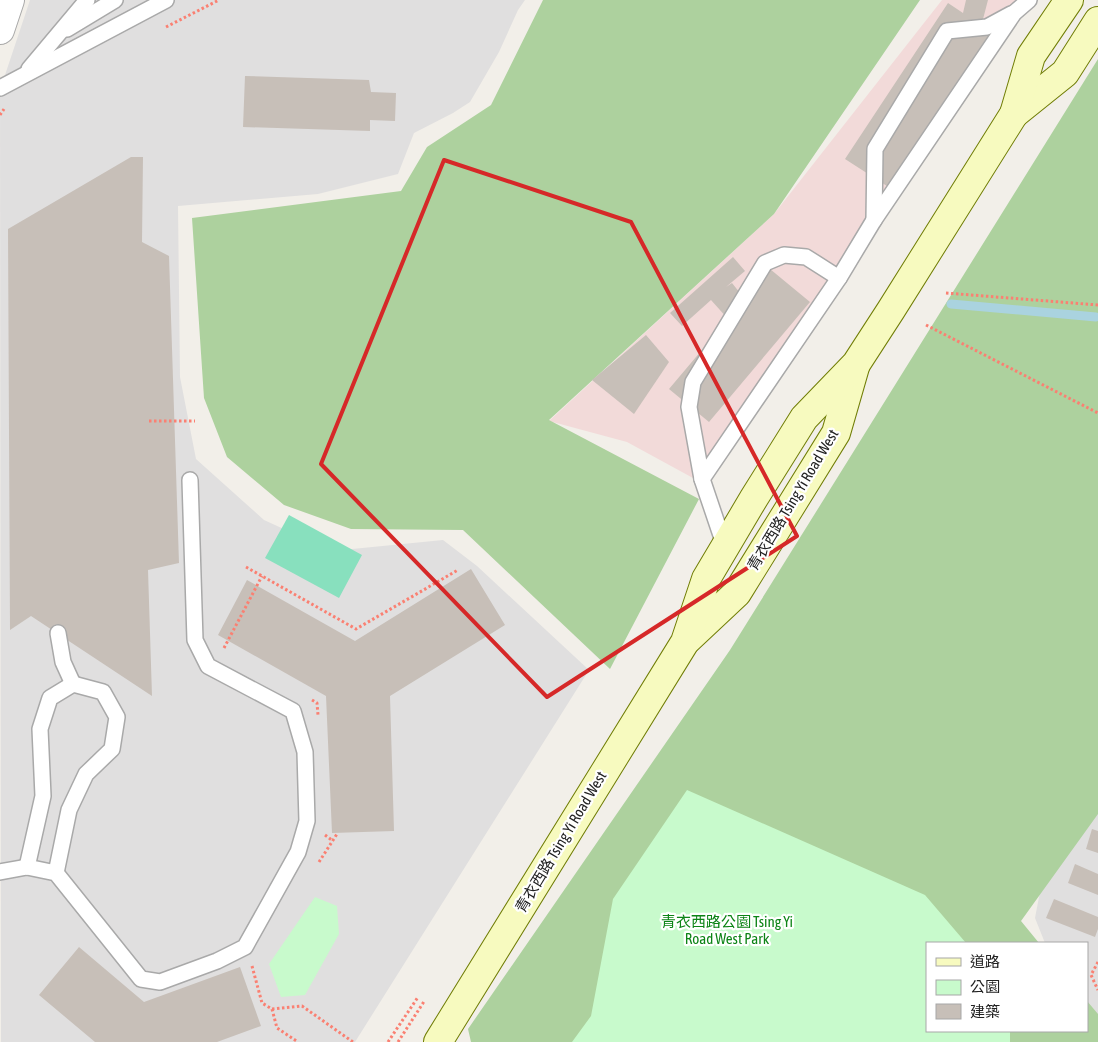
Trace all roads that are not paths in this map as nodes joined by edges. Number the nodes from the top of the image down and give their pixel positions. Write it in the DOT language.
graph roads {
  1 [pos="10,0"];
  2 [pos="87,0"];
  3 [pos="115,0"];
  4 [pos="166,0"];
  5 [pos="1029,0"];
  6 [pos="1069,0"];
  7 [pos="1014,13"];
  8 [pos="1098,22"];
  9 [pos="0,30"];
  10 [pos="56,36"];
  11 [pos="25,74"];
  12 [pos="0,88"];
  13 [pos="1014,114"];
  14 [pos="874,220"];
  15 [pos="839,278"];
  16 [pos="856,364"];
  17 [pos="702,479"];
  18 [pos="190,480"];
  19 [pos="726,547"];
  20 [pos="58,633"];
  21 [pos="685,642"];
  22 [pos="73,684"];
  23 [pos="27,867"];
  24 [pos="0,872"];
  25 [pos="56,873"];
  26 [pos="438,1042"];
  1 -- 9 [label="street"];
  2 -- 10 [label="lane"];
  3 -- 10 [label="lane"];
  4 -- 11 [label="lane"];
  5 -- 7 [label="lane"];
  6 -- 13 [label="main road, 青衣西路 Tsing Yi Road West"];
  7 -- 14 [label="lane"];
  7 -- 14 [label="lane"];
  8 -- 13 [label="main road, 青衣西路 Tsing Yi Road West"];
  10 -- 11 [label="lane"];
  11 -- 12 [label="lane"];
  13 -- 16 [label="main road, 青衣西路 Tsing Yi Road West"];
  14 -- 15 [label="lane"];
  15 -- 17 [label="lane"];
  15 -- 17 [label="lane"];
  16 -- 19 [label="main road, 青衣西路 Tsing Yi Road West"];
  16 -- 21 [label="main road, 青衣西路 Tsing Yi Road West"];
  17 -- 19 [label="lane"];
  18 -- 25 [label="lane"];
  19 -- 21 [label="main road, 青衣西路 Tsing Yi Road West"];
  20 -- 22 [label="lane"];
  21 -- 26 [label="main road, 青衣西路 Tsing Yi Road West"];
  22 -- 23 [label="lane"];
  22 -- 25 [label="lane"];
  23 -- 24 [label="lane"];
  23 -- 25 [label="lane"];
}
